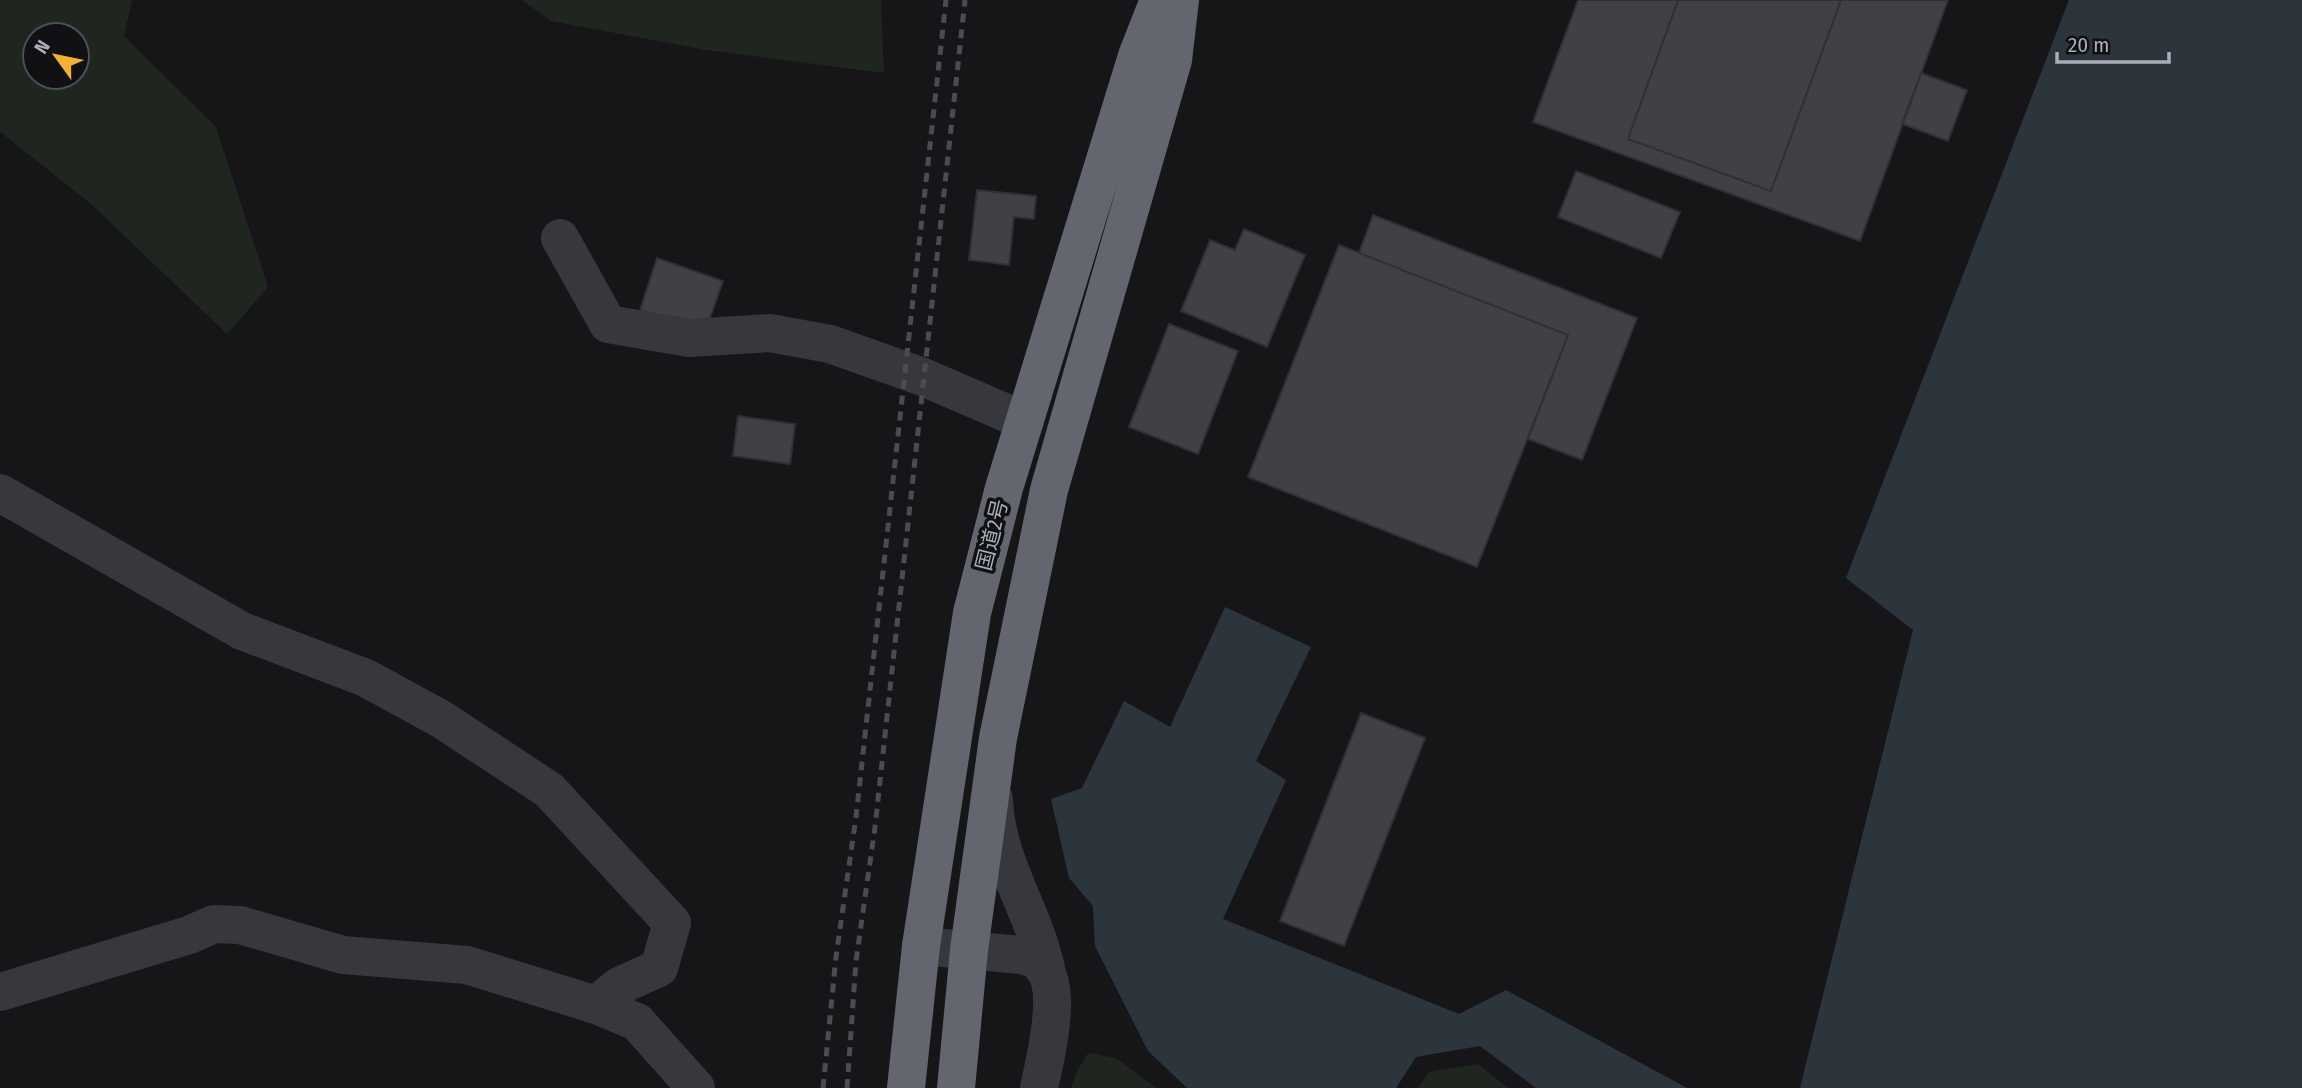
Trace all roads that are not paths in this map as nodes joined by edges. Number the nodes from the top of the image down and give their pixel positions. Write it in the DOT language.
graph roads {
  1 [pos="1159,0"];
  2 [pos="1180,0"];
  3 [pos="561,238"];
  4 [pos="1025,421"];
  5 [pos="0,493"];
  6 [pos="998,738"];
  7 [pos="921,946"];
  8 [pos="969,950"];
  9 [pos="1047,974"];
  10 [pos="0,992"];
  11 [pos="596,1004"];
  12 [pos="696,1088"];
  13 [pos="906,1088"];
  14 [pos="956,1088"];
  15 [pos="1039,1088"];
  1 -- 4 [label="highway, 国道2号"];
  2 -- 6 [label="highway"];
  3 -- 4 [label="street"];
  4 -- 7 [label="highway, 国道2号"];
  5 -- 11 [label="street"];
  6 -- 8 [label="highway"];
  6 -- 9 [label="street"];
  7 -- 8 [label="street"];
  7 -- 13 [label="highway, 国道2号"];
  8 -- 9 [label="street"];
  8 -- 14 [label="highway"];
  9 -- 15 [label="street"];
  10 -- 11 [label="street"];
  11 -- 12 [label="street"];
}
